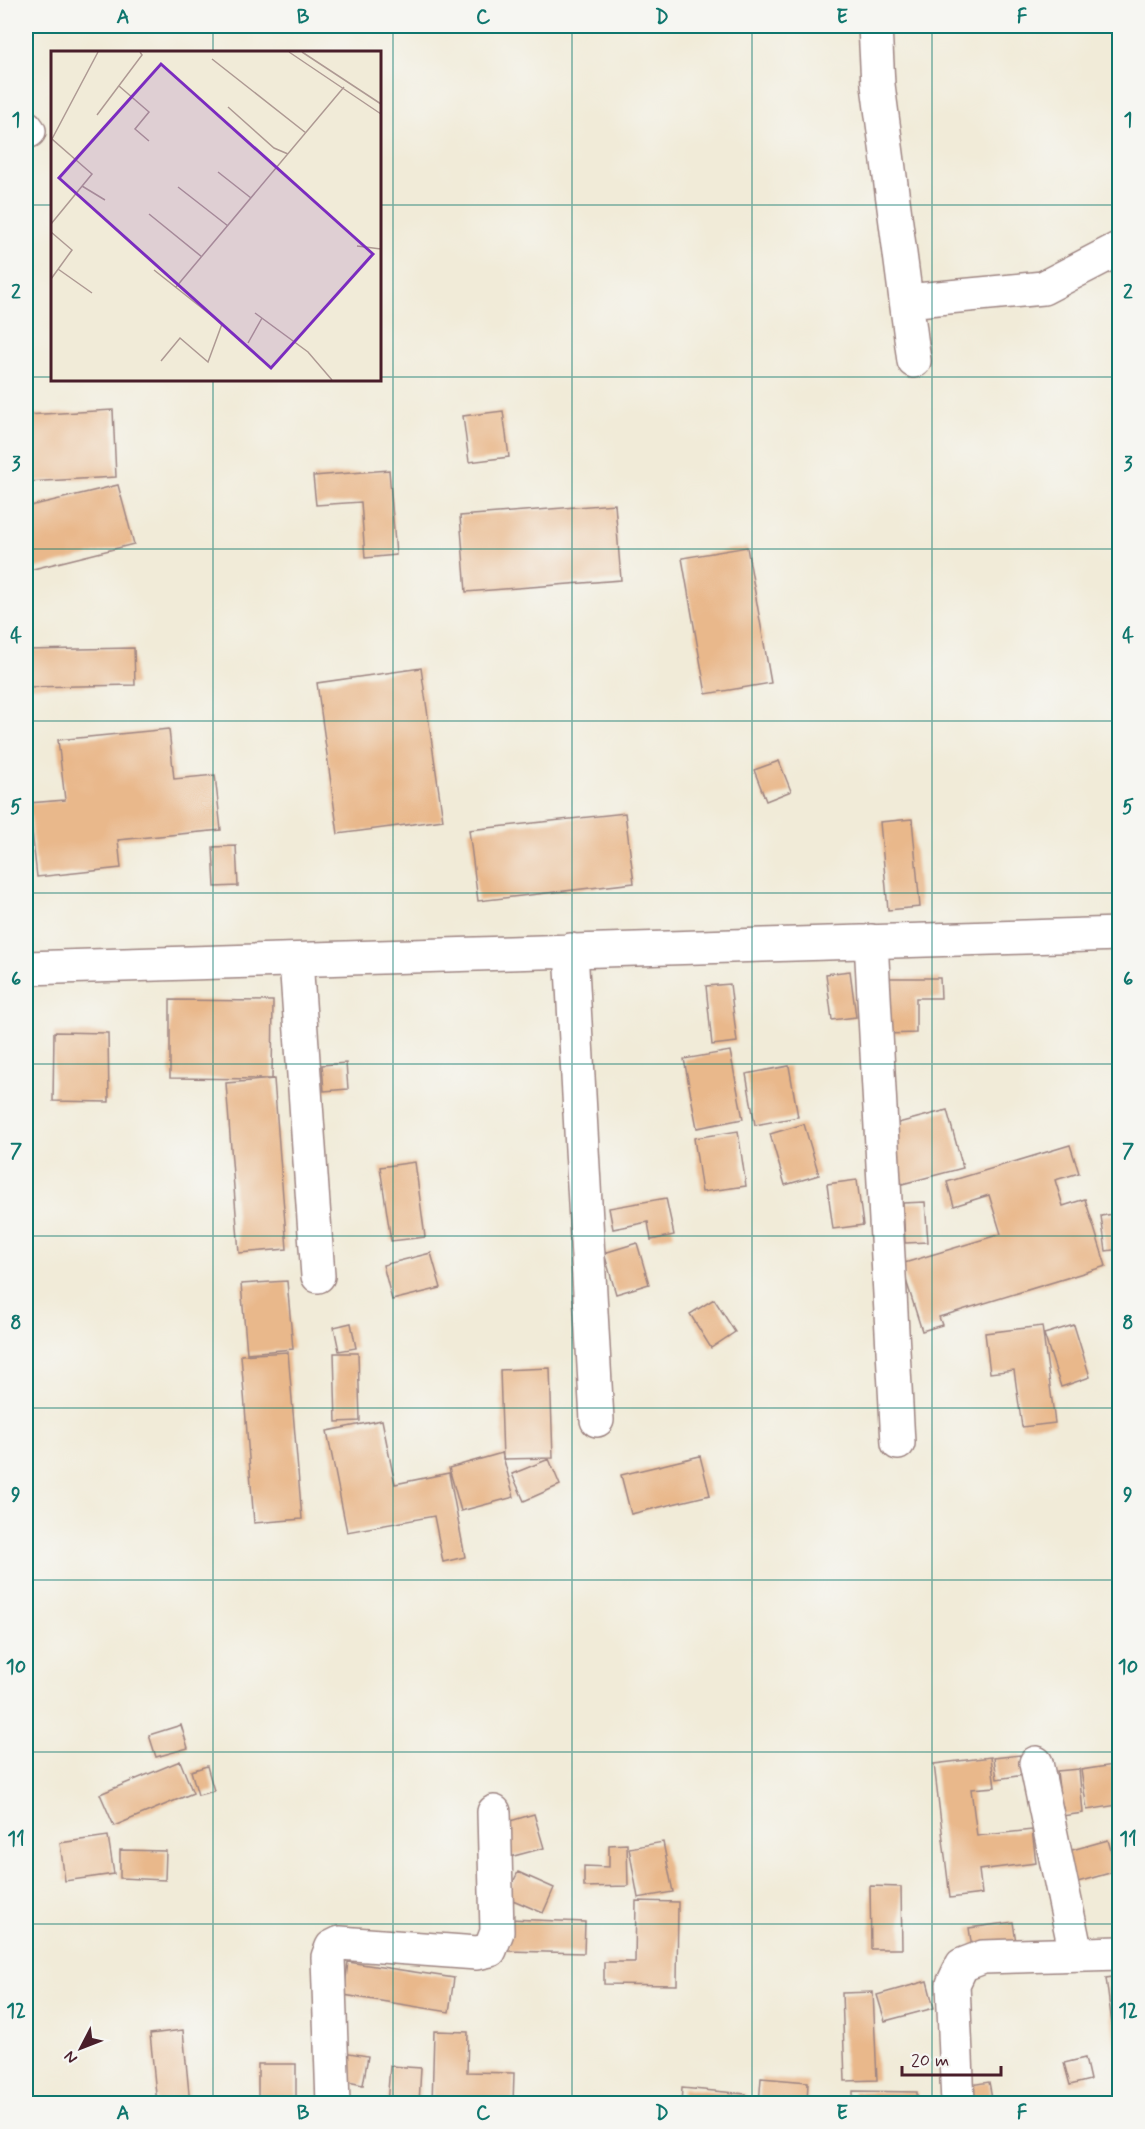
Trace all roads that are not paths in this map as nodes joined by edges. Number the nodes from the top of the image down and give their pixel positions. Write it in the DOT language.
graph roads {
  1 [pos="875,26"];
  2 [pos="1118,249"];
  3 [pos="906,301"];
  4 [pos="915,361"];
  5 [pos="1119,934"];
  6 [pos="871,941"];
  7 [pos="571,950"];
  8 [pos="296,960"];
  9 [pos="26,968"];
  10 [pos="318,1276"];
  11 [pos="597,1420"];
  12 [pos="898,1443"];
  13 [pos="1036,1763"];
  14 [pos="494,1812"];
  15 [pos="1119,1953"];
  16 [pos="1076,1954"];
  17 [pos="333,2103"];
  18 [pos="958,2103"];
  1 -- 3 [label="street"];
  2 -- 3 [label="street"];
  3 -- 4 [label="street"];
  5 -- 6 [label="street"];
  6 -- 7 [label="street"];
  6 -- 12 [label="street"];
  7 -- 8 [label="street"];
  7 -- 11 [label="street"];
  8 -- 9 [label="street"];
  8 -- 10 [label="street"];
  13 -- 16 [label="street"];
  14 -- 17 [label="street"];
  15 -- 16 [label="street"];
  16 -- 18 [label="street"];
}
